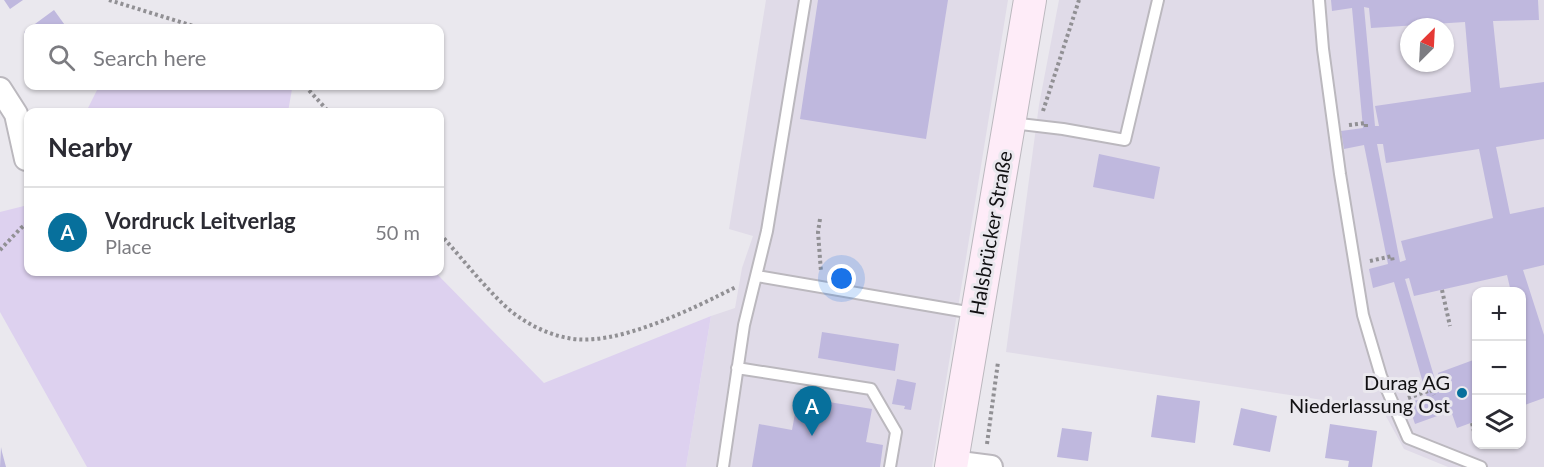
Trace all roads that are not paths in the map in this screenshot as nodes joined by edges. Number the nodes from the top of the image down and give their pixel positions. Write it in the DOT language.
graph roads {
  1 [pos="805,0"];
  2 [pos="1030,0"];
  3 [pos="1158,0"];
  4 [pos="1319,0"];
  5 [pos="0,89"];
  6 [pos="1020,124"];
  7 [pos="24,150"];
  8 [pos="757,276"];
  9 [pos="976,313"];
  10 [pos="737,368"];
  11 [pos="952,465"];
  12 [pos="723,467"];
  13 [pos="890,467"];
  14 [pos="991,467"];
  15 [pos="1481,467"];
  1 -- 8 [label="lane"];
  2 -- 6 [label="main road, Halsbrücker Straße"];
  3 -- 6 [label="lane"];
  4 -- 15 [label="lane"];
  5 -- 7 [label="street"];
  6 -- 9 [label="main road, Halsbrücker Straße"];
  8 -- 9 [label="lane"];
  8 -- 10 [label="lane"];
  9 -- 11 [label="main road, Halsbrücker Straße"];
  10 -- 12 [label="lane"];
  10 -- 13 [label="lane"];
  11 -- 14 [label="street"];
}
